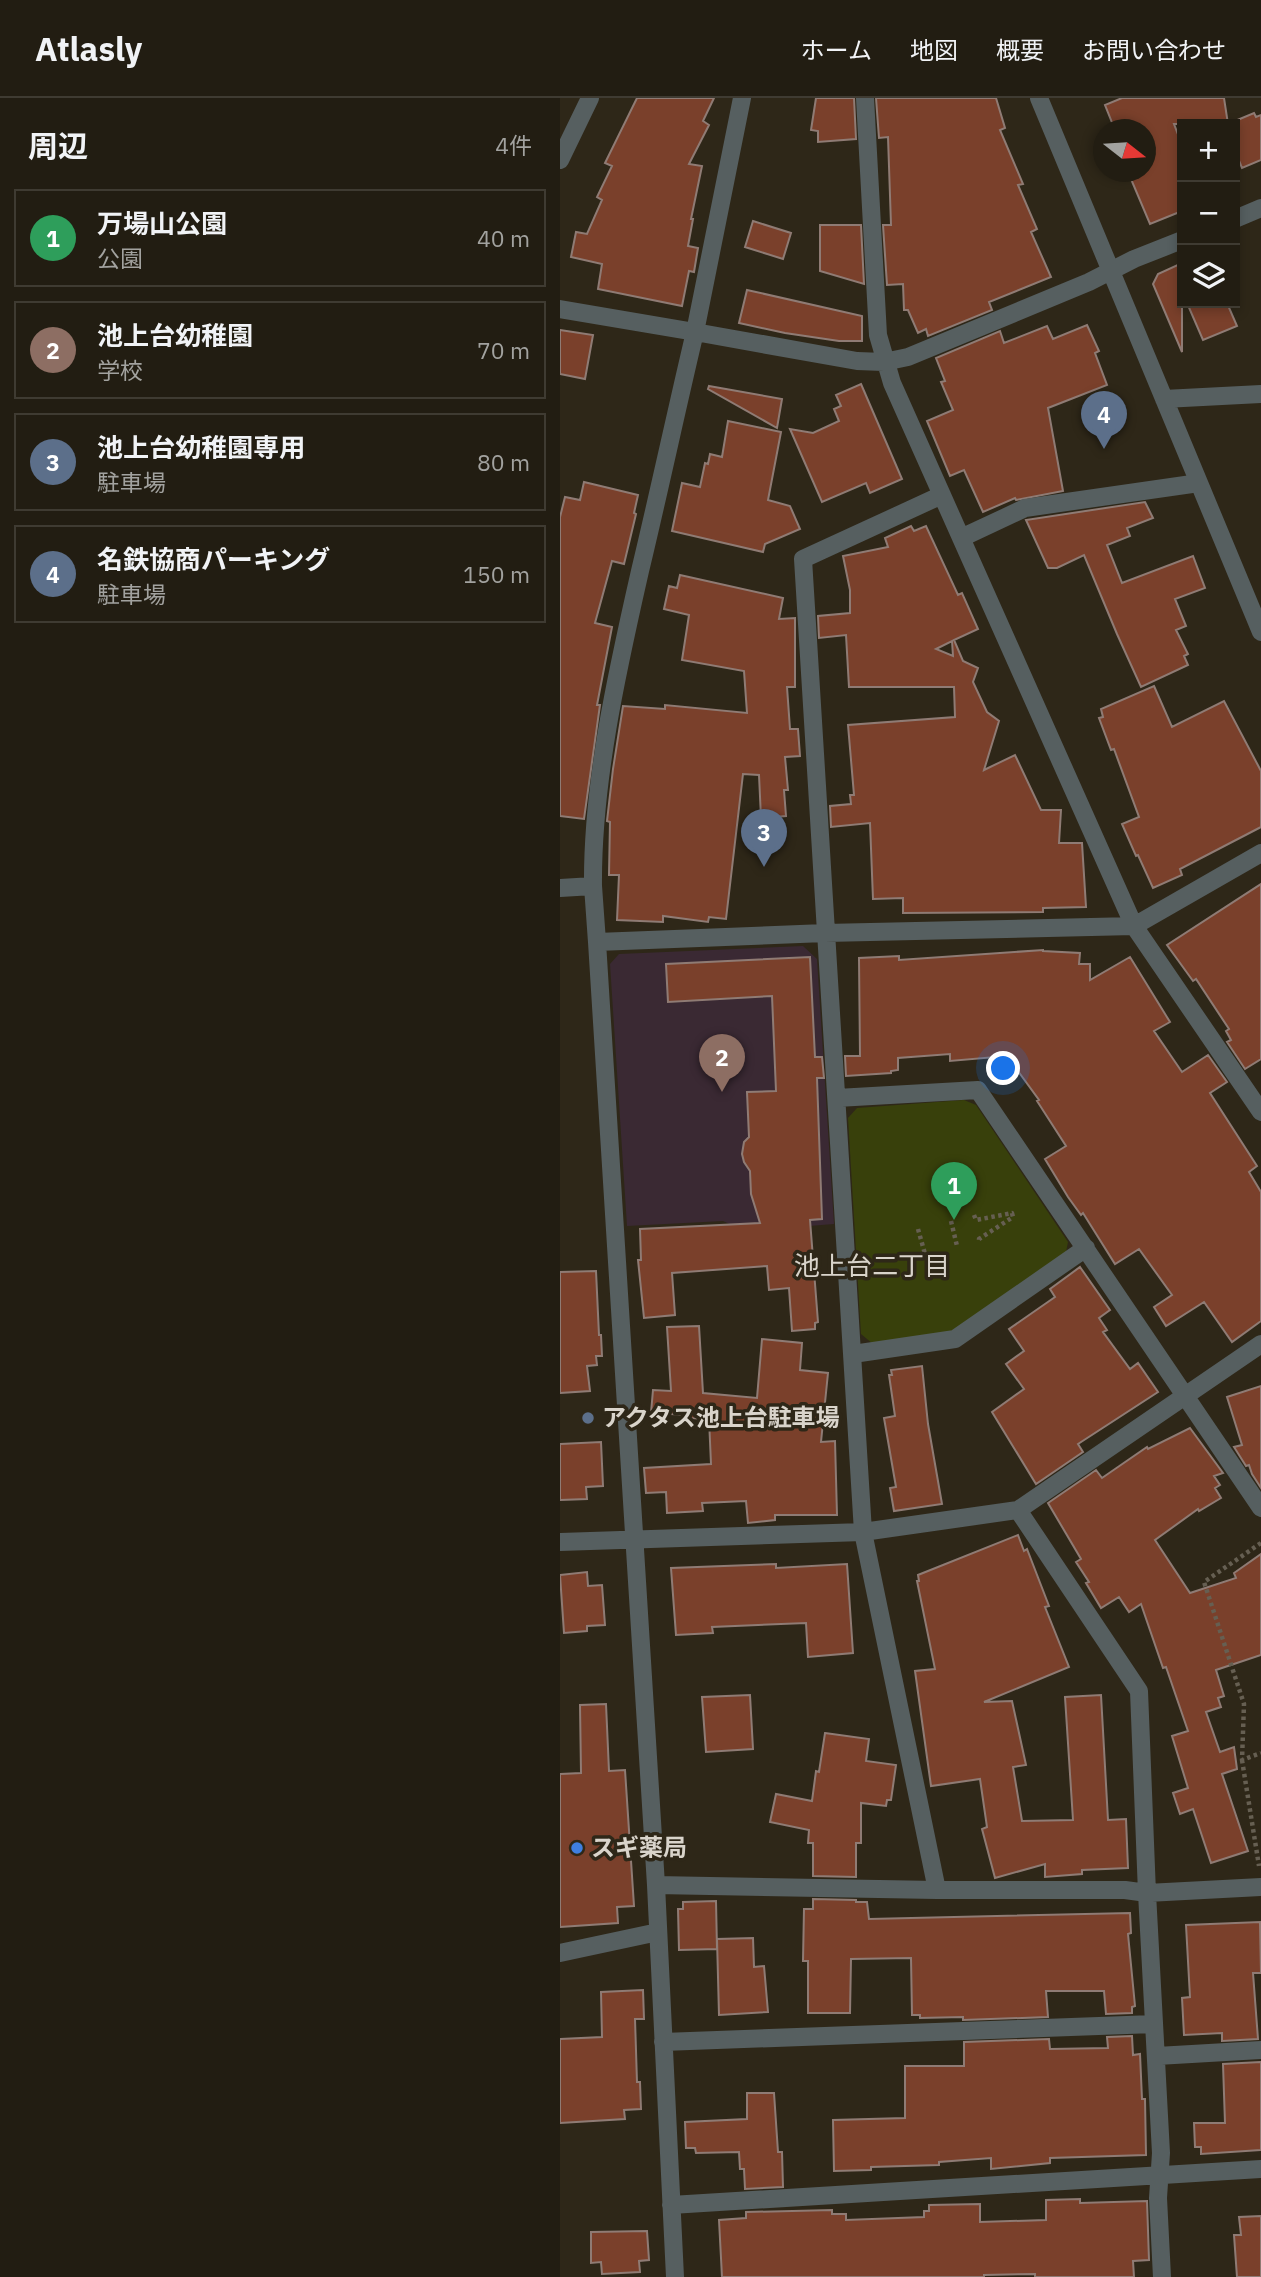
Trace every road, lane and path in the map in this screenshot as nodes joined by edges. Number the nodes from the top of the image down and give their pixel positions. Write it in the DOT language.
graph roads {
  1 [pos="590,98"];
  2 [pos="742,98"];
  3 [pos="865,98"];
  4 [pos="1039,98"];
  5 [pos="560,160"];
  6 [pos="1261,208"];
  7 [pos="1240,217"];
  8 [pos="1177,242"];
  9 [pos="1111,272"];
  10 [pos="560,309"];
  11 [pos="695,332"];
  12 [pos="884,362"];
  13 [pos="1261,394"];
  14 [pos="1164,398"];
  15 [pos="1199,483"];
  16 [pos="942,495"];
  17 [pos="961,538"];
  18 [pos="1261,632"];
  19 [pos="1261,853"];
  20 [pos="593,887"];
  21 [pos="560,888"];
  22 [pos="1134,926"];
  23 [pos="825,933"];
  24 [pos="597,942"];
  25 [pos="837,1098"];
  26 [pos="1261,1112"];
  27 [pos="974,1215"];
  28 [pos="951,1221"];
  29 [pos="918,1229"];
  30 [pos="979,1241"];
  31 [pos="957,1247"];
  32 [pos="1086,1248"];
  33 [pos="925,1254"];
  34 [pos="1261,1344"];
  35 [pos="853,1354"];
  36 [pos="1185,1396"];
  37 [pos="1261,1508"];
  38 [pos="1018,1510"];
  39 [pos="863,1532"];
  40 [pos="634,1539"];
  41 [pos="560,1542"];
  42 [pos="1261,1543"];
  43 [pos="1261,1753"];
  44 [pos="1242,1760"];
  45 [pos="1261,1873"];
  46 [pos="656,1885"];
  47 [pos="1261,1887"];
  48 [pos="936,1890"];
  49 [pos="1147,1893"];
  50 [pos="658,1932"];
  51 [pos="560,1953"];
  52 [pos="1154,2024"];
  53 [pos="663,2042"];
  54 [pos="1261,2050"];
  55 [pos="1157,2056"];
  56 [pos="1261,2169"];
  57 [pos="1159,2176"];
  58 [pos="671,2206"];
  59 [pos="675,2277"];
  60 [pos="1162,2277"];
  1 -- 5 [label="street"];
  2 -- 11 [label="street"];
  3 -- 12 [label="street"];
  4 -- 9 [label="street"];
  6 -- 7 [label="street"];
  8 -- 9 [label="street"];
  9 -- 12 [label="street"];
  9 -- 14 [label="street"];
  10 -- 11 [label="street"];
  11 -- 12 [label="street"];
  11 -- 20 [label="street"];
  12 -- 16 [label="street"];
  13 -- 14 [label="street"];
  14 -- 15 [label="street"];
  15 -- 17 [label="street"];
  15 -- 18 [label="street"];
  16 -- 17 [label="street"];
  16 -- 23 [label="street"];
  17 -- 22 [label="street"];
  19 -- 22 [label="street"];
  20 -- 21 [label="street"];
  20 -- 24 [label="street"];
  22 -- 23 [label="street"];
  22 -- 26 [label="street"];
  23 -- 24 [label="street"];
  23 -- 25 [label="street"];
  24 -- 40 [label="street"];
  25 -- 32 [label="street"];
  25 -- 35 [label="street"];
  27 -- 30 [label="path"];
  28 -- 31 [label="path"];
  29 -- 33 [label="path"];
  32 -- 35 [label="street"];
  32 -- 36 [label="street"];
  34 -- 36 [label="street"];
  35 -- 39 [label="street"];
  36 -- 37 [label="street"];
  36 -- 38 [label="street"];
  38 -- 39 [label="street"];
  38 -- 49 [label="street"];
  39 -- 40 [label="street"];
  39 -- 48 [label="street"];
  40 -- 41 [label="street"];
  40 -- 46 [label="street"];
  42 -- 44 [label="path"];
  43 -- 44 [label="path"];
  44 -- 45 [label="path"];
  46 -- 48 [label="street"];
  46 -- 50 [label="street"];
  47 -- 49 [label="street"];
  48 -- 49 [label="street"];
  49 -- 52 [label="street"];
  50 -- 51 [label="street"];
  50 -- 53 [label="street"];
  52 -- 53 [label="street"];
  52 -- 55 [label="street"];
  53 -- 58 [label="street"];
  54 -- 55 [label="street"];
  55 -- 57 [label="street"];
  56 -- 57 [label="street"];
  57 -- 58 [label="street"];
  57 -- 60 [label="street"];
  58 -- 59 [label="street"];
}
